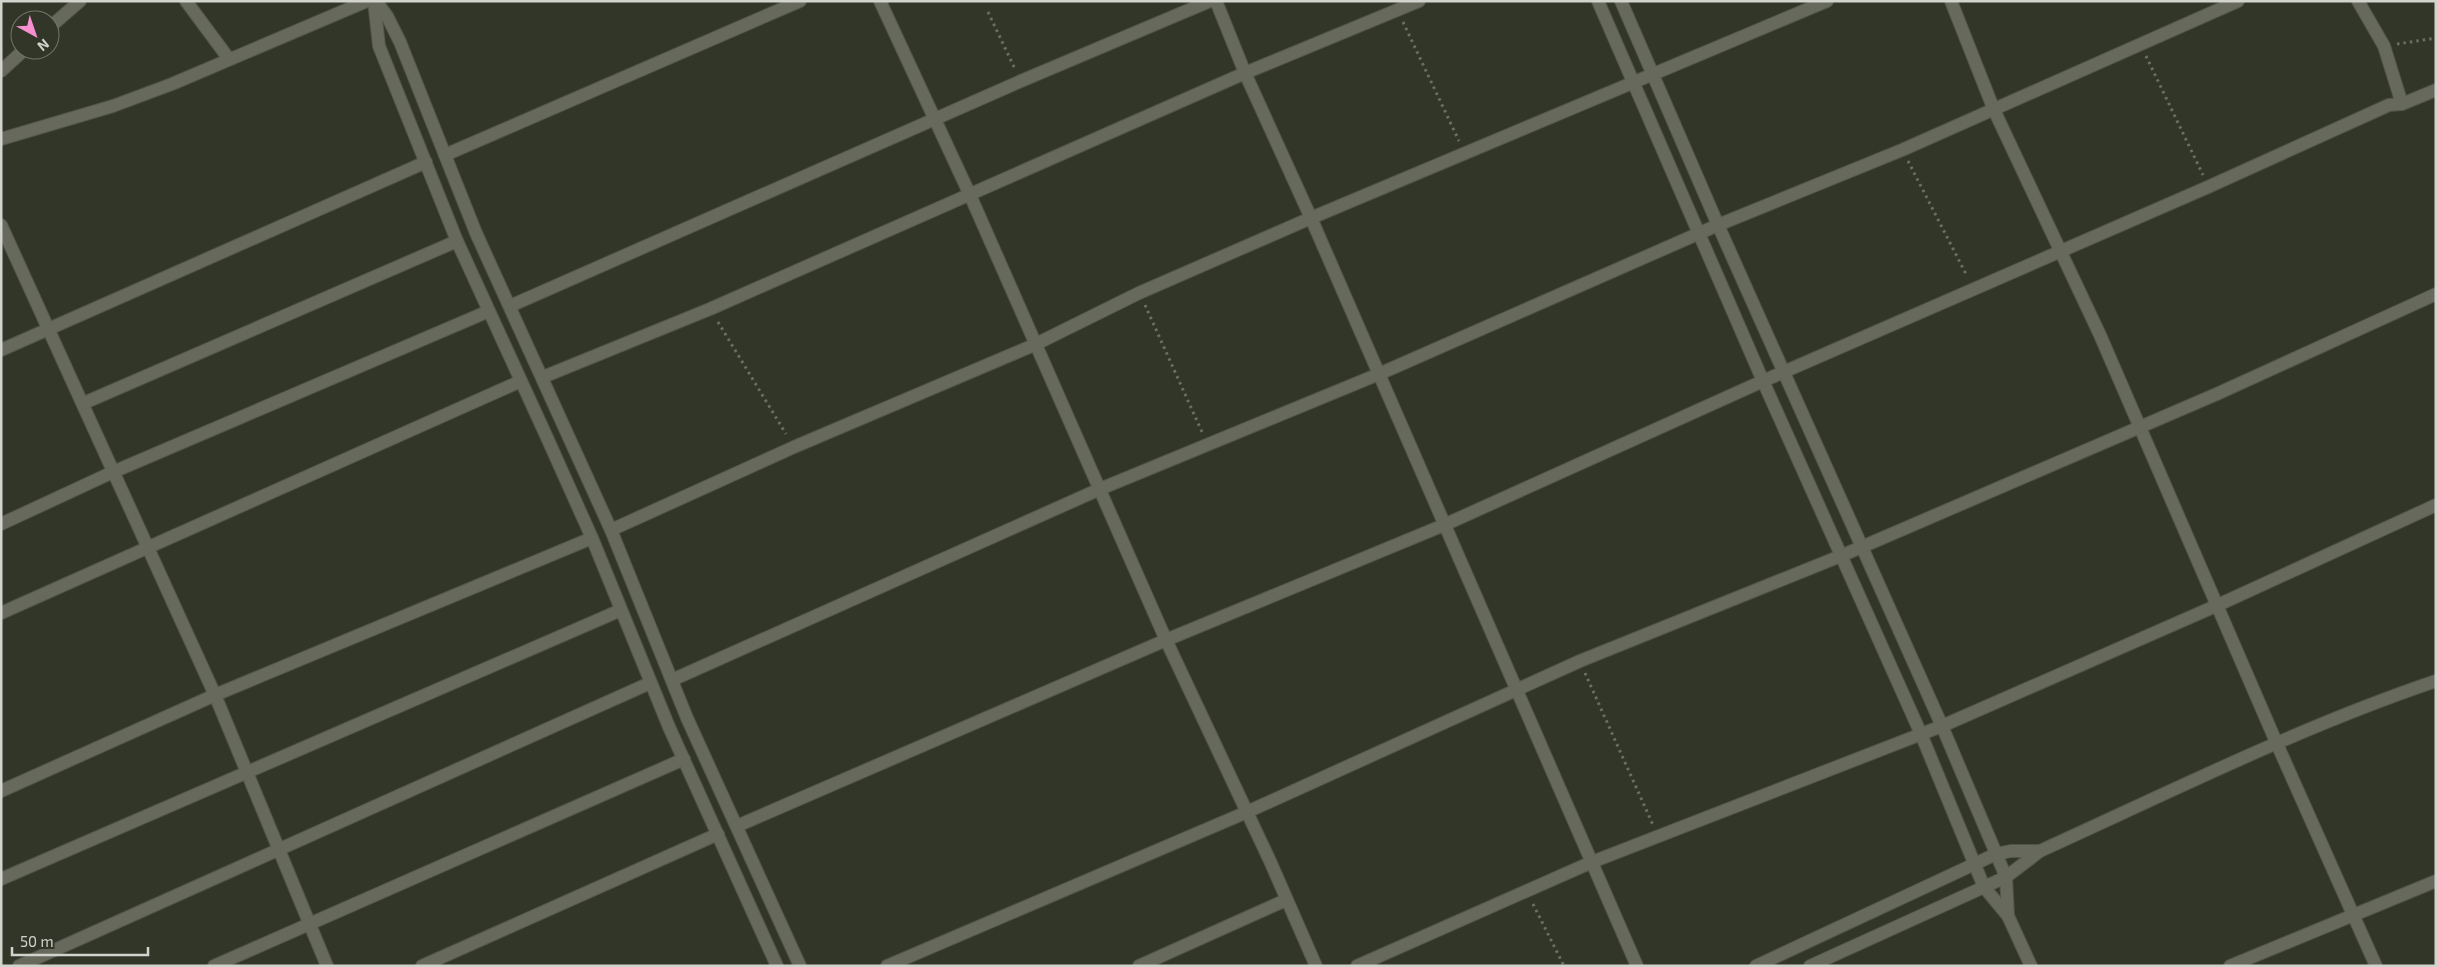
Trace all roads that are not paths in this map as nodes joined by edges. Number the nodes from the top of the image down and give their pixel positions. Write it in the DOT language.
graph roads {
  1 [pos="80,1"];
  2 [pos="186,1"];
  3 [pos="367,1"];
  4 [pos="375,1"];
  5 [pos="800,1"];
  6 [pos="880,1"];
  7 [pos="1210,1"];
  8 [pos="1216,1"];
  9 [pos="1419,1"];
  10 [pos="1598,1"];
  11 [pos="1621,1"];
  12 [pos="1827,1"];
  13 [pos="1951,1"];
  14 [pos="2238,1"];
  15 [pos="2358,1"];
  16 [pos="60,18"];
  17 [pos="228,58"];
  18 [pos="1244,73"];
  19 [pos="1653,75"];
  20 [pos="1633,83"];
  21 [pos="2436,90"];
  22 [pos="2402,104"];
  23 [pos="1994,110"];
  24 [pos="934,120"];
  25 [pos="1,140"];
  26 [pos="445,154"];
  27 [pos="426,162"];
  28 [pos="970,195"];
  29 [pos="1311,218"];
  30 [pos="1,225"];
  31 [pos="1718,225"];
  32 [pos="1700,233"];
  33 [pos="457,241"];
  34 [pos="2060,250"];
  35 [pos="2436,294"];
  36 [pos="510,306"];
  37 [pos="489,311"];
  38 [pos="48,329"];
  39 [pos="1034,345"];
  40 [pos="1,350"];
  41 [pos="1784,372"];
  42 [pos="1379,374"];
  43 [pos="543,377"];
  44 [pos="1763,380"];
  45 [pos="522,381"];
  46 [pos="84,403"];
  47 [pos="2140,427"];
  48 [pos="568,434"];
  49 [pos="549,442"];
  50 [pos="113,472"];
  51 [pos="1100,489"];
  52 [pos="2436,505"];
  53 [pos="1,524"];
  54 [pos="1444,525"];
  55 [pos="610,530"];
  56 [pos="592,538"];
  57 [pos="1860,547"];
  58 [pos="147,548"];
  59 [pos="1842,555"];
  60 [pos="2218,605"];
  61 [pos="621,610"];
  62 [pos="1,613"];
  63 [pos="1166,640"];
  64 [pos="672,680"];
  65 [pos="2436,682"];
  66 [pos="650,683"];
  67 [pos="1516,689"];
  68 [pos="214,695"];
  69 [pos="1942,726"];
  70 [pos="1922,734"];
  71 [pos="2277,744"];
  72 [pos="684,759"];
  73 [pos="247,771"];
  74 [pos="1,791"];
  75 [pos="1247,812"];
  76 [pos="737,826"];
  77 [pos="718,834"];
  78 [pos="280,850"];
  79 [pos="2040,851"];
  80 [pos="1996,854"];
  81 [pos="1592,862"];
  82 [pos="1974,864"];
  83 [pos="2006,877"];
  84 [pos="1,878"];
  85 [pos="2436,880"];
  86 [pos="1984,887"];
  87 [pos="770,898"];
  88 [pos="1286,900"];
  89 [pos="752,907"];
  90 [pos="2008,916"];
  91 [pos="2354,916"];
  92 [pos="310,924"];
  93 [pos="19,966"];
  94 [pos="214,966"];
  95 [pos="328,966"];
  96 [pos="422,966"];
  97 [pos="777,966"];
  98 [pos="800,966"];
  99 [pos="887,966"];
  100 [pos="1139,966"];
  101 [pos="1316,966"];
  102 [pos="1357,966"];
  103 [pos="1636,966"];
  104 [pos="1756,966"];
  105 [pos="1810,966"];
  106 [pos="2030,966"];
  107 [pos="2230,966"];
  108 [pos="2376,966"];
  1 -- 16 [label="street"];
  2 -- 17 [label="street"];
  3 -- 17 [label="street"];
  4 -- 26 [label="street"];
  4 -- 27 [label="street"];
  5 -- 26 [label="street"];
  6 -- 24 [label="street"];
  7 -- 24 [label="street"];
  8 -- 18 [label="street"];
  9 -- 18 [label="street"];
  10 -- 20 [label="street"];
  11 -- 19 [label="street"];
  12 -- 19 [label="street"];
  13 -- 23 [label="street"];
  14 -- 23 [label="street"];
  15 -- 22 [label="street"];
  17 -- 25 [label="street"];
  18 -- 28 [label="street"];
  18 -- 29 [label="street"];
  19 -- 20 [label="street"];
  19 -- 31 [label="street"];
  20 -- 29 [label="street"];
  20 -- 32 [label="street"];
  21 -- 22 [label="street"];
  22 -- 34 [label="street"];
  23 -- 31 [label="street"];
  23 -- 34 [label="street"];
  24 -- 28 [label="street"];
  24 -- 36 [label="street"];
  26 -- 36 [label="street"];
  27 -- 33 [label="street"];
  27 -- 38 [label="street"];
  28 -- 39 [label="street"];
  28 -- 43 [label="street"];
  29 -- 39 [label="street"];
  29 -- 42 [label="street"];
  30 -- 38 [label="street"];
  31 -- 32 [label="street"];
  31 -- 41 [label="street"];
  32 -- 42 [label="street"];
  32 -- 44 [label="street"];
  33 -- 37 [label="street"];
  33 -- 46 [label="street"];
  34 -- 41 [label="street"];
  34 -- 47 [label="street"];
  35 -- 47 [label="street"];
  36 -- 43 [label="street"];
  37 -- 45 [label="street"];
  37 -- 50 [label="street"];
  38 -- 40 [label="street"];
  38 -- 46 [label="street"];
  39 -- 51 [label="street"];
  39 -- 55 [label="street"];
  41 -- 44 [label="street"];
  41 -- 57 [label="street"];
  42 -- 51 [label="street"];
  42 -- 54 [label="street"];
  43 -- 48 [label="street"];
  44 -- 54 [label="street"];
  44 -- 59 [label="street"];
  45 -- 49 [label="street"];
  45 -- 58 [label="street"];
  46 -- 50 [label="street"];
  47 -- 57 [label="street"];
  47 -- 60 [label="street"];
  48 -- 49 [label="street"];
  48 -- 55 [label="street"];
  49 -- 56 [label="street"];
  50 -- 53 [label="street"];
  50 -- 58 [label="street"];
  51 -- 63 [label="street"];
  51 -- 64 [label="street"];
  52 -- 60 [label="street"];
  54 -- 63 [label="street"];
  54 -- 67 [label="street"];
  55 -- 64 [label="street"];
  56 -- 61 [label="street"];
  56 -- 68 [label="street"];
  57 -- 59 [label="street"];
  57 -- 69 [label="street"];
  58 -- 62 [label="street"];
  58 -- 68 [label="street"];
  59 -- 67 [label="street"];
  59 -- 70 [label="street"];
  60 -- 69 [label="street"];
  60 -- 71 [label="street"];
  61 -- 66 [label="street"];
  61 -- 73 [label="street"];
  63 -- 75 [label="street"];
  63 -- 76 [label="street"];
  64 -- 76 [label="street"];
  65 -- 71 [label="street"];
  66 -- 72 [label="street"];
  66 -- 78 [label="street"];
  67 -- 75 [label="street"];
  67 -- 81 [label="street"];
  68 -- 73 [label="street"];
  68 -- 74 [label="street"];
  69 -- 70 [label="street"];
  69 -- 80 [label="street"];
  70 -- 81 [label="street"];
  70 -- 82 [label="street"];
  71 -- 79 [label="street"];
  71 -- 91 [label="street"];
  72 -- 77 [label="street"];
  72 -- 92 [label="street"];
  73 -- 78 [label="street"];
  73 -- 84 [label="street"];
  75 -- 88 [label="street"];
  75 -- 99 [label="street"];
  76 -- 87 [label="street"];
  77 -- 89 [label="street"];
  77 -- 96 [label="street"];
  78 -- 92 [label="street"];
  78 -- 93 [label="street"];
  79 -- 80 [label="street"];
  79 -- 83 [label="street"];
  80 -- 82 [label="street"];
  80 -- 83 [label="street"];
  81 -- 102 [label="street"];
  81 -- 103 [label="street"];
  82 -- 86 [label="street"];
  82 -- 104 [label="street"];
  83 -- 86 [label="street"];
  83 -- 90 [label="street"];
  85 -- 91 [label="street"];
  86 -- 90 [label="street"];
  86 -- 105 [label="street"];
  87 -- 89 [label="street"];
  87 -- 98 [label="street"];
  88 -- 100 [label="street"];
  88 -- 101 [label="street"];
  89 -- 97 [label="street"];
  90 -- 106 [label="street"];
  91 -- 107 [label="street"];
  91 -- 108 [label="street"];
  92 -- 94 [label="street"];
  92 -- 95 [label="street"];
}
